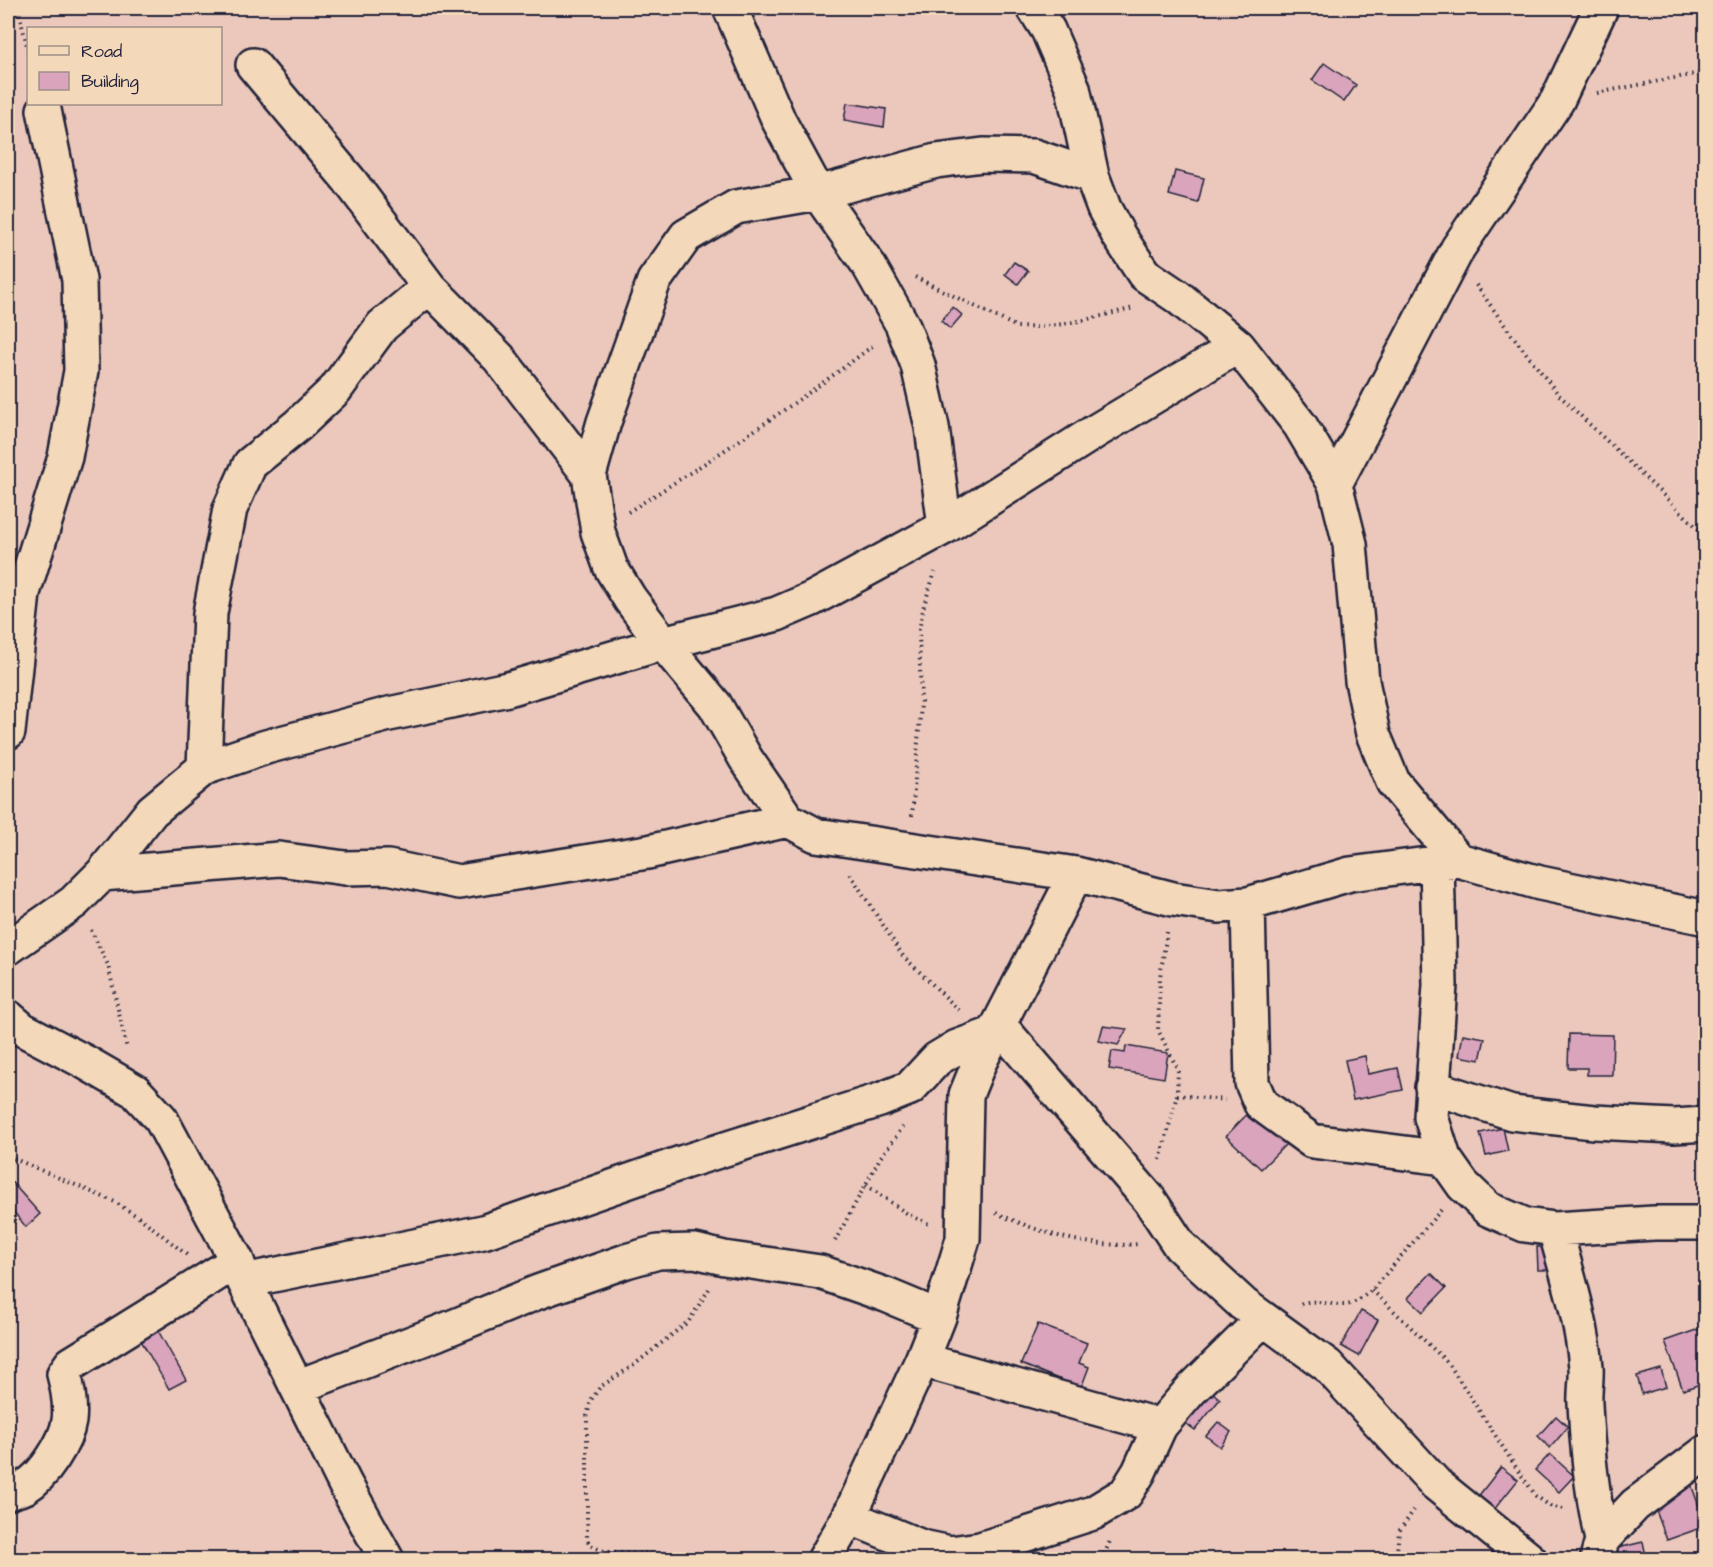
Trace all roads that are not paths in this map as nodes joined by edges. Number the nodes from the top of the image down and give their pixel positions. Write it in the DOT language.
graph roads {
  1 [pos="730,8"];
  2 [pos="1034,8"];
  3 [pos="1601,8"];
  4 [pos="254,65"];
  5 [pos="44,110"];
  6 [pos="1092,176"];
  7 [pos="818,193"];
  8 [pos="429,287"];
  9 [pos="1238,346"];
  10 [pos="589,475"];
  11 [pos="1335,484"];
  12 [pos="940,530"];
  13 [pos="663,643"];
  14 [pos="8,732"];
  15 [pos="204,768"];
  16 [pos="788,820"];
  17 [pos="1448,861"];
  18 [pos="102,874"];
  19 [pos="1076,874"];
  20 [pos="1248,904"];
  21 [pos="1706,918"];
  22 [pos="8,948"];
  23 [pos="8,1017"];
  24 [pos="994,1031"];
  25 [pos="1432,1088"];
  26 [pos="1706,1124"];
  27 [pos="1444,1158"];
  28 [pos="1706,1223"];
  29 [pos="1555,1229"];
  30 [pos="241,1271"];
  31 [pos="939,1317"];
  32 [pos="1263,1319"];
  33 [pos="922,1360"];
  34 [pos="297,1387"];
  35 [pos="1160,1425"];
  36 [pos="1706,1452"];
  37 [pos="8,1494"];
  38 [pos="849,1517"];
  39 [pos="1599,1538"];
  40 [pos="387,1560"];
  41 [pos="824,1560"];
  42 [pos="1530,1560"];
  1 -- 7 [label="street"];
  2 -- 6 [label="street"];
  3 -- 11 [label="street"];
  4 -- 8 [label="street"];
  5 -- 14 [label="street"];
  6 -- 7 [label="street"];
  6 -- 9 [label="street"];
  7 -- 10 [label="street"];
  7 -- 12 [label="street"];
  8 -- 10 [label="street"];
  8 -- 15 [label="street"];
  9 -- 11 [label="street"];
  9 -- 12 [label="street"];
  10 -- 13 [label="street"];
  11 -- 17 [label="street"];
  12 -- 13 [label="street"];
  13 -- 15 [label="street"];
  13 -- 16 [label="street"];
  15 -- 18 [label="street"];
  16 -- 18 [label="street"];
  16 -- 19 [label="street"];
  17 -- 20 [label="street"];
  17 -- 21 [label="street"];
  17 -- 25 [label="street"];
  18 -- 22 [label="street"];
  19 -- 20 [label="street"];
  19 -- 24 [label="street"];
  20 -- 27 [label="street"];
  23 -- 30 [label="street"];
  24 -- 30 [label="street"];
  24 -- 31 [label="street"];
  24 -- 32 [label="street"];
  25 -- 26 [label="street"];
  25 -- 27 [label="street"];
  27 -- 29 [label="street"];
  28 -- 29 [label="street"];
  29 -- 39 [label="street"];
  30 -- 34 [label="street"];
  30 -- 37 [label="street"];
  31 -- 33 [label="street"];
  31 -- 34 [label="street"];
  32 -- 35 [label="street"];
  32 -- 42 [label="street"];
  33 -- 35 [label="street"];
  33 -- 38 [label="street"];
  34 -- 40 [label="street"];
  35 -- 38 [label="street"];
  36 -- 39 [label="street"];
  38 -- 41 [label="street"];
}
